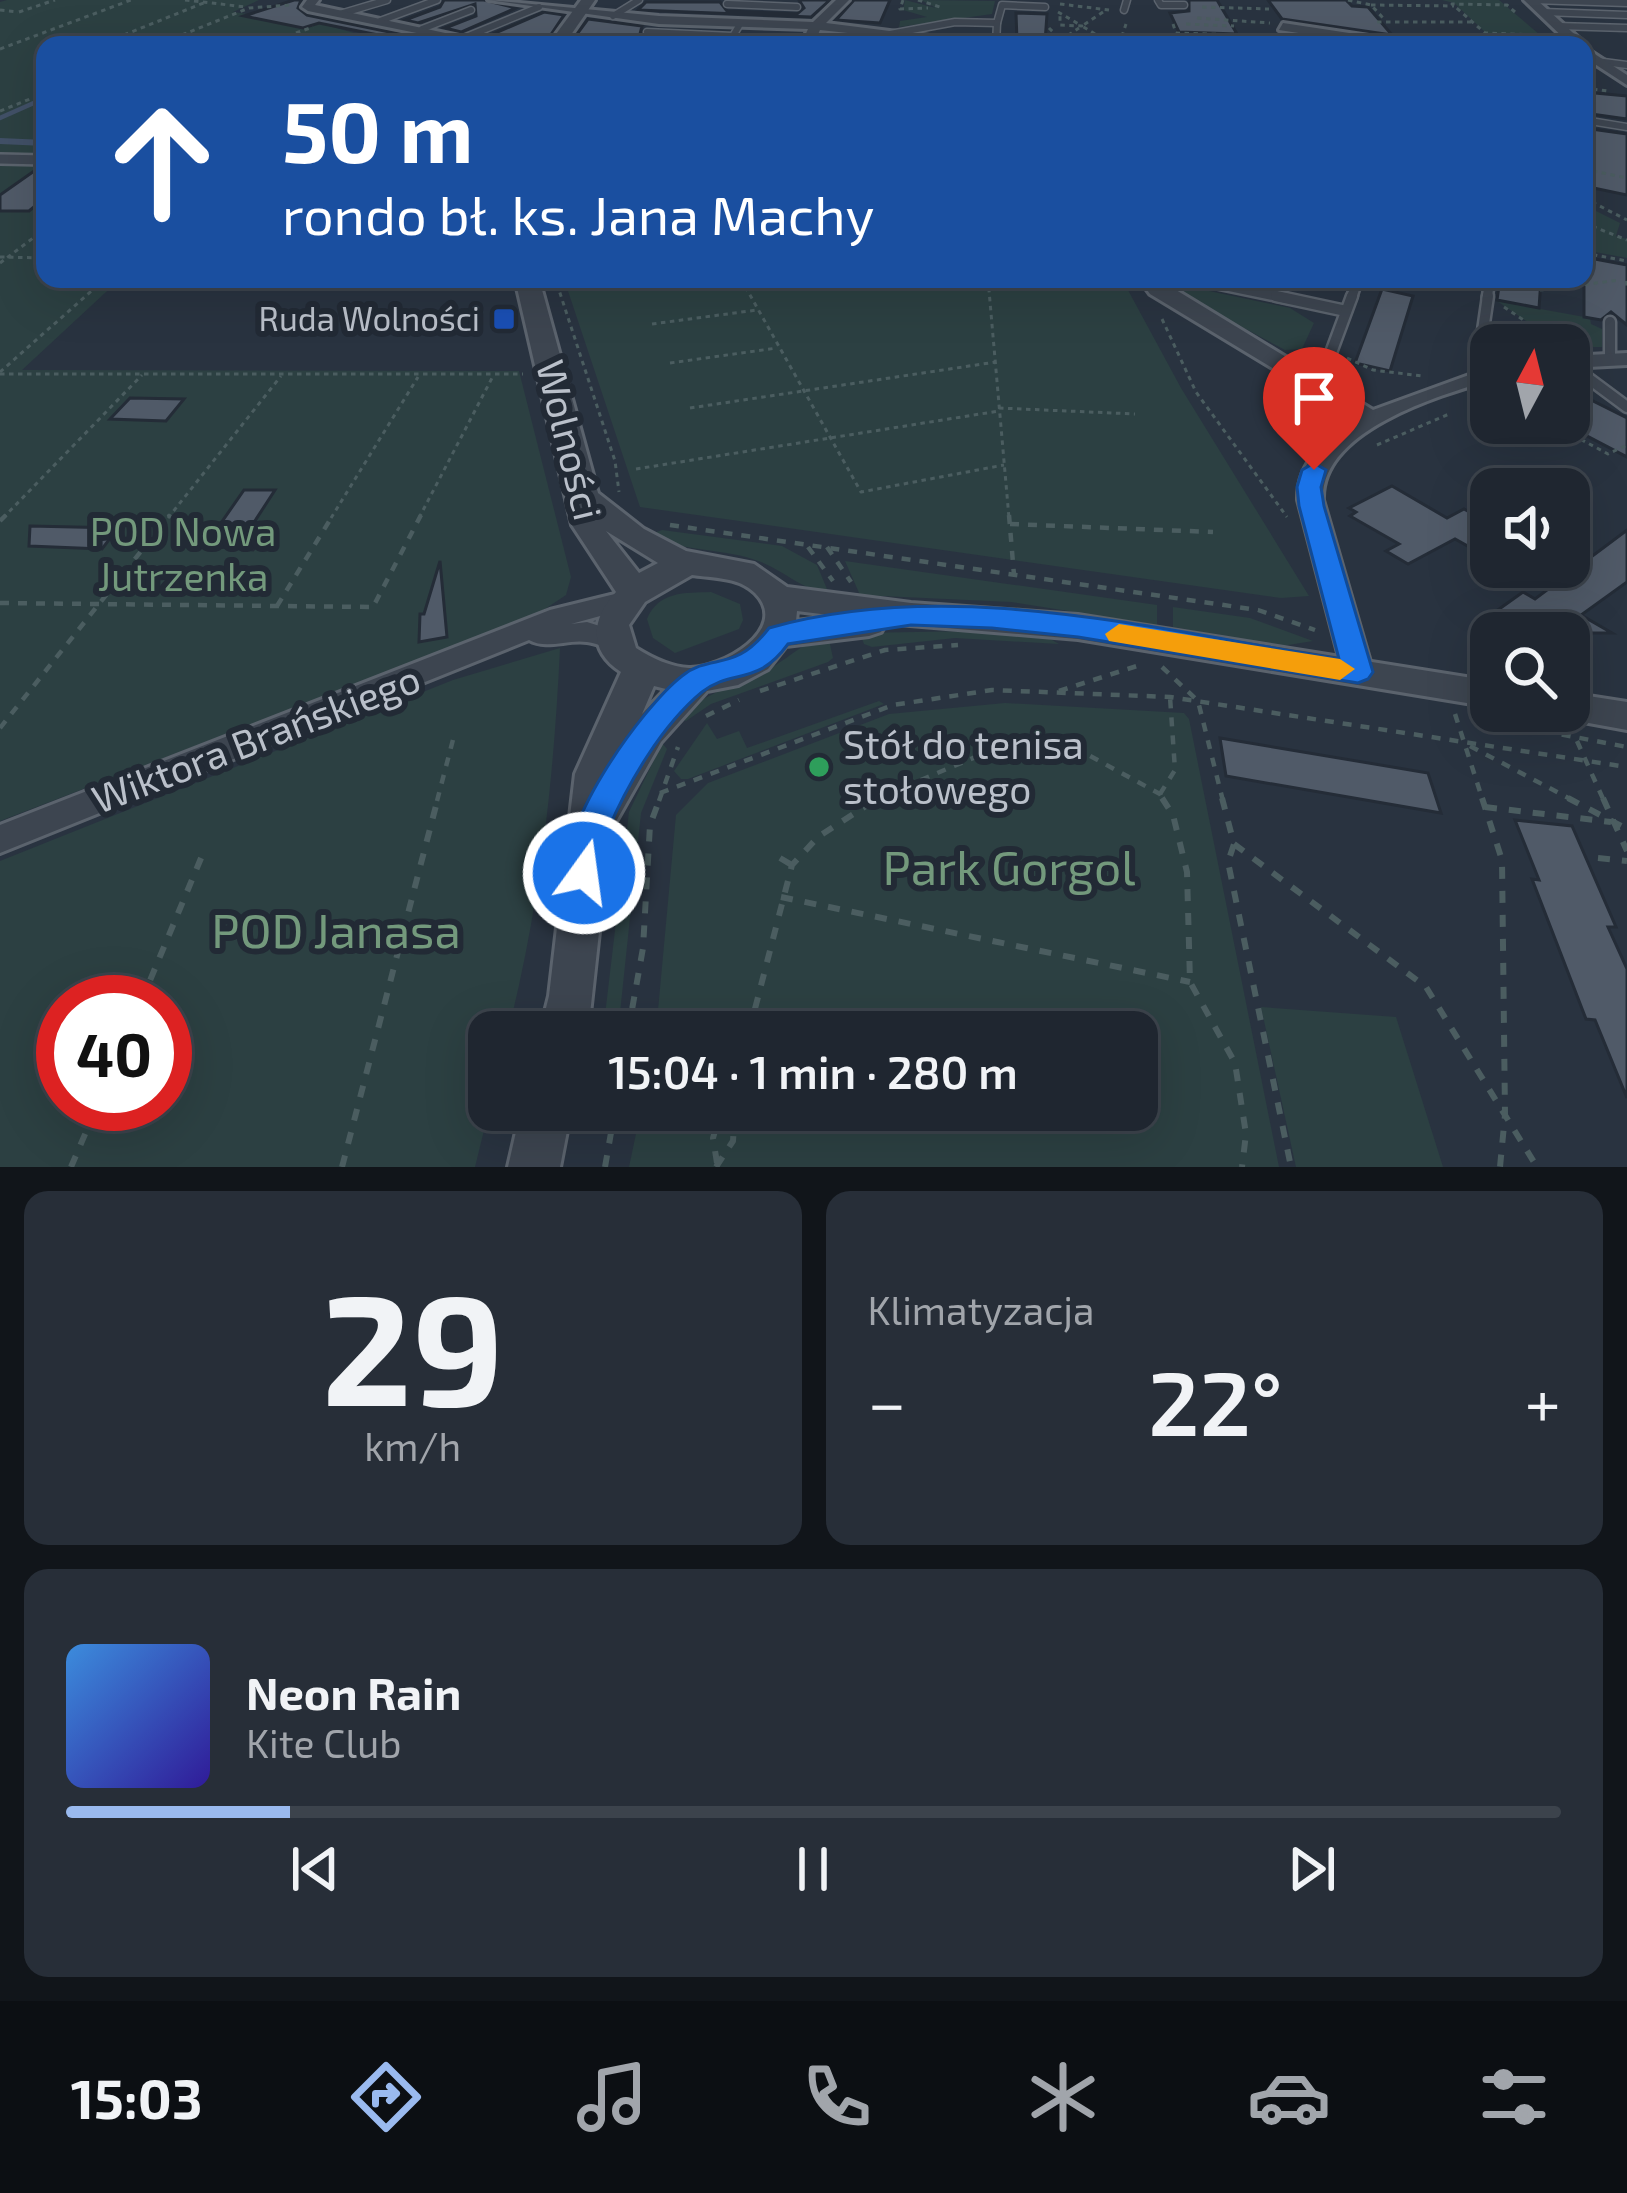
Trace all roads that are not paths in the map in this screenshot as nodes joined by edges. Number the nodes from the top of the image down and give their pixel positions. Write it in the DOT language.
graph roads {
  1 [pos="363,0"];
  2 [pos="387,0"];
  3 [pos="437,0"];
  4 [pos="494,0"];
  5 [pos="639,0"];
  6 [pos="843,0"];
  7 [pos="1127,0"];
  8 [pos="1159,0"];
  9 [pos="1530,0"];
  10 [pos="513,1"];
  11 [pos="311,2"];
  12 [pos="375,2"];
  13 [pos="728,2"];
  14 [pos="794,3"];
  15 [pos="1627,3"];
  16 [pos="1184,5"];
  17 [pos="583,6"];
  18 [pos="538,7"];
  19 [pos="1046,7"];
  20 [pos="471,10"];
  21 [pos="1124,10"];
  22 [pos="1543,12"];
  23 [pos="340,14"];
  24 [pos="1627,15"];
  25 [pos="613,16"];
  26 [pos="663,20"];
  27 [pos="380,21"];
  28 [pos="715,23"];
  29 [pos="998,23"];
  30 [pos="816,26"];
  31 [pos="1557,26"];
  32 [pos="1283,27"];
  33 [pos="1627,28"];
  34 [pos="422,29"];
  35 [pos="737,30"];
  36 [pos="890,34"];
  37 [pos="460,36"];
  38 [pos="469,36"];
  39 [pos="562,36"];
  40 [pos="776,36"];
  41 [pos="812,36"];
  42 [pos="909,36"];
  43 [pos="996,36"];
  44 [pos="1351,36"];
  45 [pos="1568,36"];
  46 [pos="1593,56"];
  47 [pos="1624,74"];
  48 [pos="1593,76"];
  49 [pos="1593,121"];
  50 [pos="1627,127"];
  51 [pos="0,159"];
  52 [pos="36,160"];
  53 [pos="529,288"];
  54 [pos="1155,288"];
  55 [pos="1236,288"];
  56 [pos="1355,288"];
  57 [pos="1489,288"];
  58 [pos="1346,311"];
  59 [pos="1610,322"];
  60 [pos="1484,324"];
  61 [pos="1618,359"];
  62 [pos="1590,379"];
  63 [pos="1470,381"];
  64 [pos="1319,385"];
  65 [pos="1627,407"];
  66 [pos="1373,420"];
  67 [pos="584,496"];
  68 [pos="691,564"];
  69 [pos="627,596"];
  70 [pos="778,597"];
  71 [pos="911,615"];
  72 [pos="779,635"];
  73 [pos="513,640"];
  74 [pos="627,655"];
  75 [pos="1358,672"];
  76 [pos="695,681"];
  77 [pos="1470,691"];
  78 [pos="1627,716"];
  79 [pos="1590,721"];
  80 [pos="589,832"];
  81 [pos="0,838"];
  82 [pos="567,1011"];
  83 [pos="542,1131"];
  84 [pos="534,1167"];
  1 -- 12 [label="lane"];
  2 -- 12 [label="lane"];
  3 -- 27 [label="lane"];
  4 -- 10 [label="street"];
  5 -- 25 [label="lane"];
  6 -- 30 [label="street"];
  7 -- 21 [label="lane"];
  8 -- 16 [label="lane"];
  9 -- 15 [label="lane"];
  9 -- 22 [label="street"];
  10 -- 18 [label="street"];
  11 -- 23 [label="street"];
  12 -- 23 [label="lane"];
  13 -- 14 [label="lane"];
  13 -- 28 [label="lane"];
  17 -- 18 [label="street"];
  17 -- 25 [label="street"];
  17 -- 39 [label="street"];
  18 -- 38 [label="lane"];
  19 -- 29 [label="lane"];
  20 -- 34 [label="lane"];
  22 -- 24 [label="lane"];
  22 -- 31 [label="street"];
  23 -- 27 [label="street"];
  25 -- 26 [label="street"];
  26 -- 28 [label="street"];
  26 -- 35 [label="lane"];
  27 -- 34 [label="street"];
  28 -- 35 [label="street"];
  29 -- 36 [label="lane"];
  29 -- 43 [label="lane"];
  30 -- 35 [label="street"];
  30 -- 36 [label="street"];
  30 -- 41 [label="street"];
  31 -- 33 [label="lane"];
  31 -- 45 [label="street"];
  32 -- 44 [label="street"];
  34 -- 37 [label="street"];
  35 -- 40 [label="lane"];
  36 -- 42 [label="street"];
  46 -- 47 [label="street"];
  47 -- 48 [label="street"];
  49 -- 50 [label="lane"];
  51 -- 52 [label="lane"];
  53 -- 67 [label="street, Wolności"];
  54 -- 64 [label="street"];
  55 -- 58 [label="lane"];
  56 -- 58 [label="lane"];
  57 -- 60 [label="lane"];
  58 -- 64 [label="lane"];
  59 -- 61 [label="lane"];
  62 -- 65 [label="lane"];
  63 -- 66 [label="street"];
  64 -- 66 [label="street"];
  66 -- 75 [label="street"];
  67 -- 68 [label="street"];
  67 -- 69 [label="street, Wolności"];
  68 -- 69 [label="street"];
  68 -- 70 [label="street"];
  69 -- 73 [label="street, Wiktora Brańskiego"];
  69 -- 74 [label="street"];
  70 -- 71 [label="street"];
  70 -- 72 [label="street"];
  71 -- 72 [label="street"];
  71 -- 75 [label="street"];
  72 -- 76 [label="street"];
  73 -- 74 [label="street, Wiktora Brańskiego"];
  73 -- 81 [label="street, Wiktora Brańskiego"];
  74 -- 76 [label="street"];
  74 -- 80 [label="street"];
  75 -- 77 [label="street"];
  76 -- 80 [label="street"];
  78 -- 79 [label="street"];
  80 -- 82 [label="street"];
  83 -- 84 [label="street"];
}
